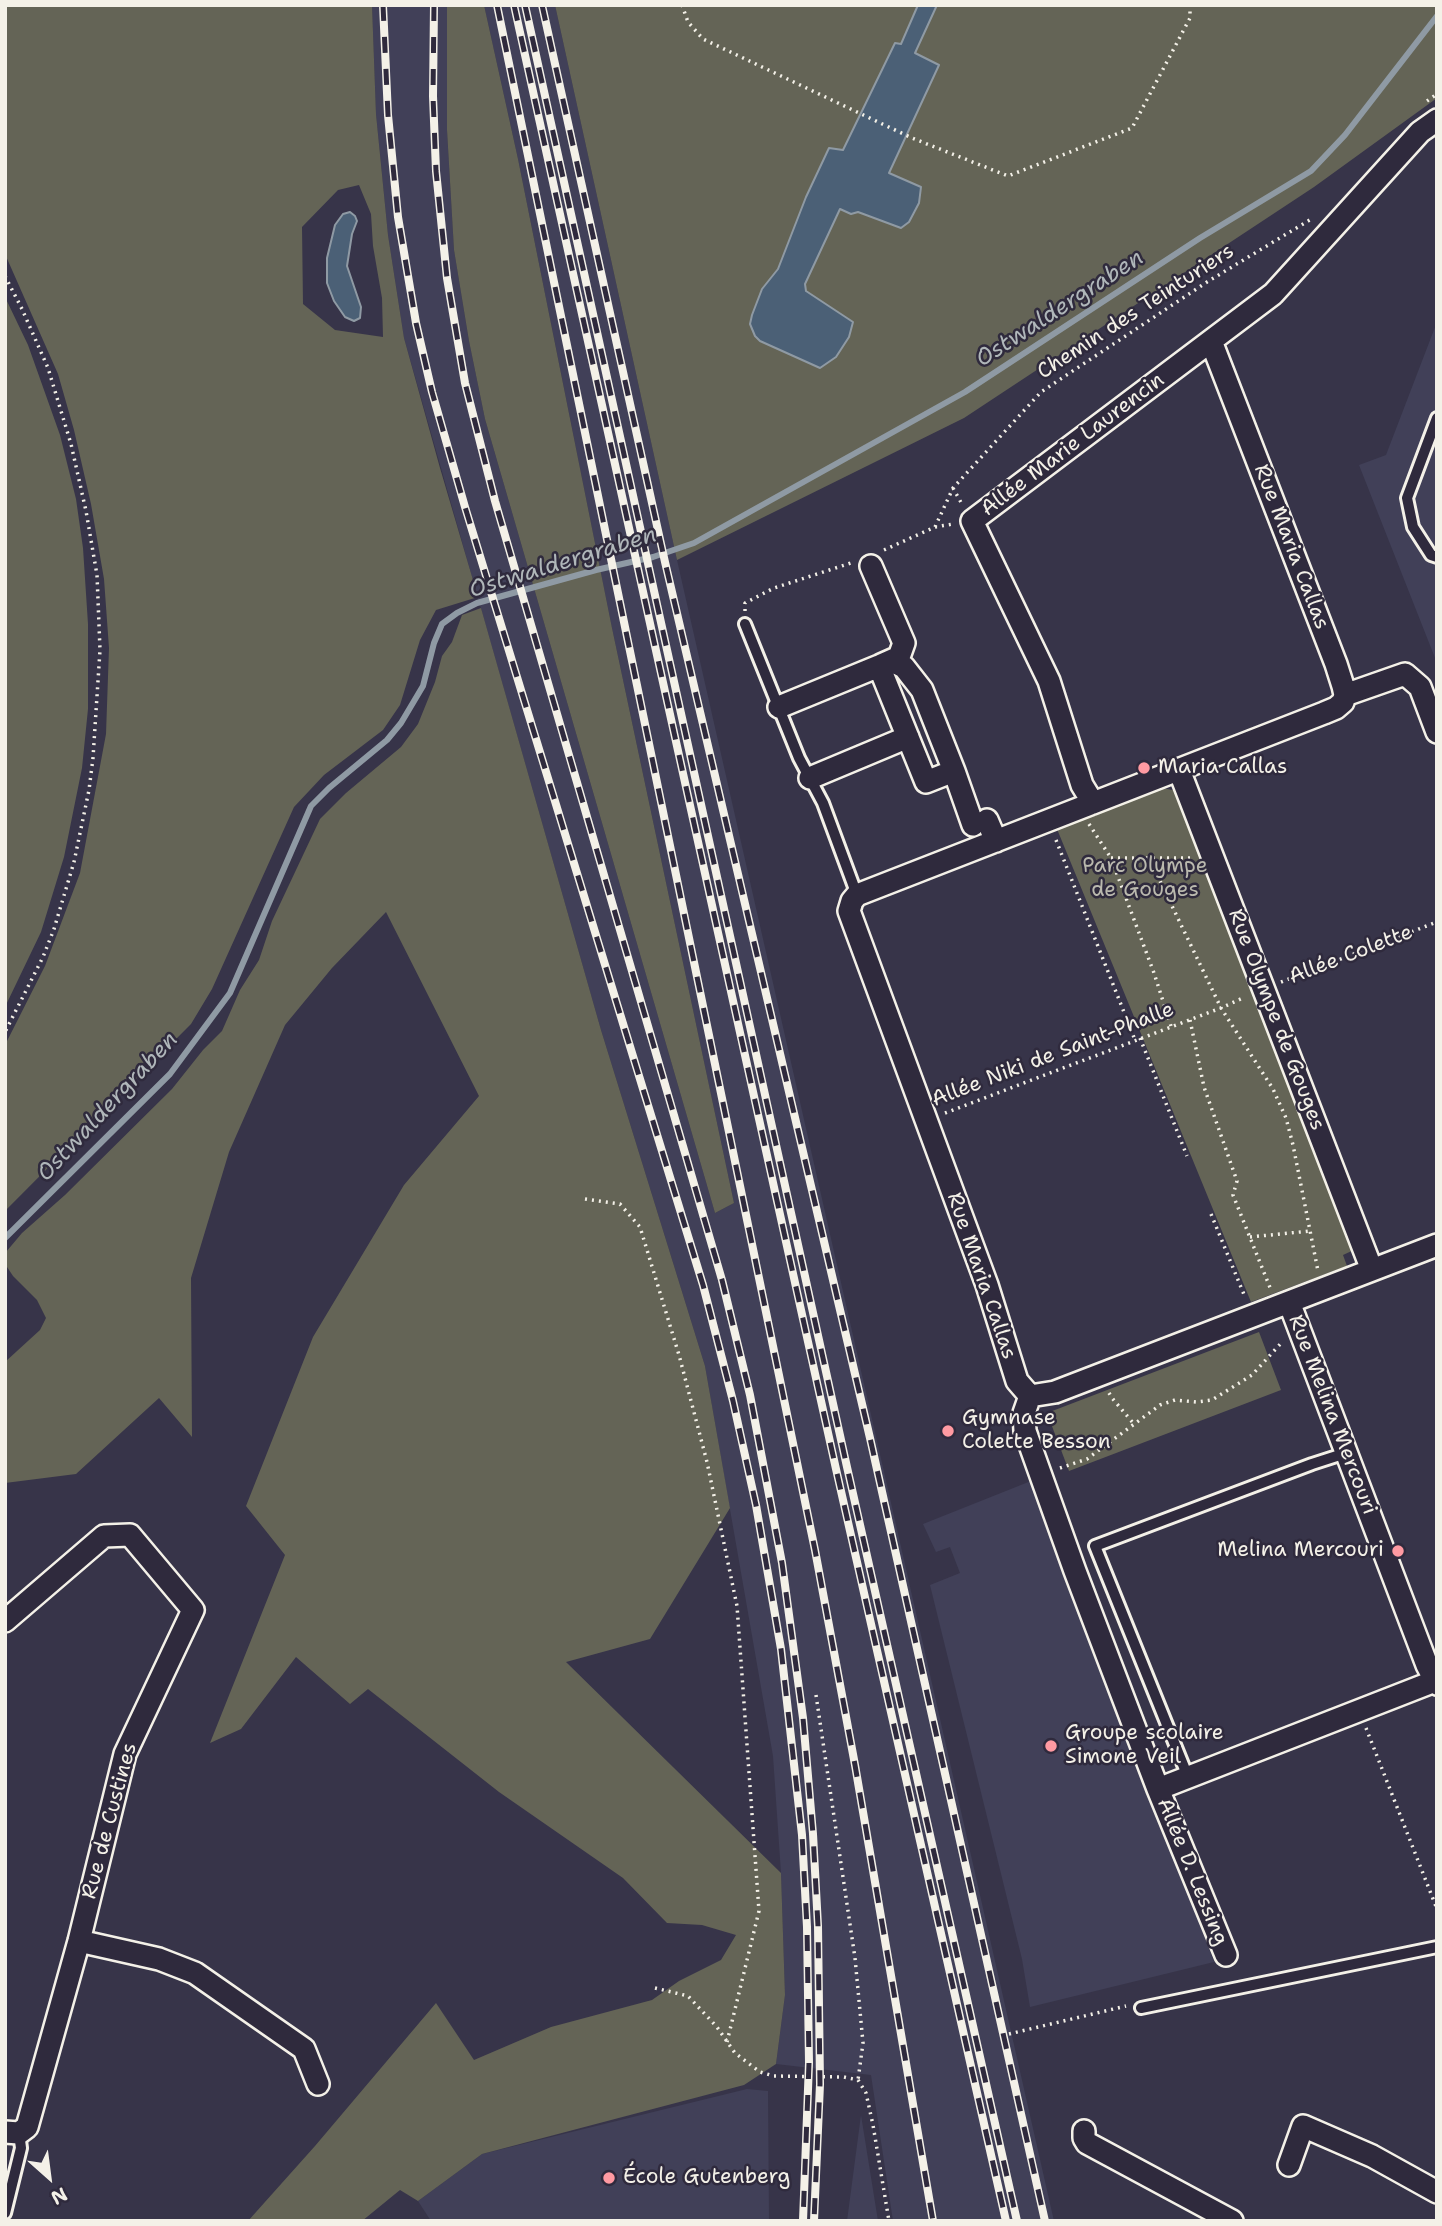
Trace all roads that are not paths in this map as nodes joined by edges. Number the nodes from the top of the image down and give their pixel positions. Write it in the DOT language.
graph roads {
  1 [pos="1437,120"];
  2 [pos="1210,341"];
  3 [pos="1437,418"];
  4 [pos="1437,557"];
  5 [pos="869,560"];
  6 [pos="745,624"];
  7 [pos="885,664"];
  8 [pos="1345,695"];
  9 [pos="779,707"];
  10 [pos="930,710"];
  11 [pos="904,729"];
  12 [pos="1437,732"];
  13 [pos="1180,770"];
  14 [pos="954,771"];
  15 [pos="810,778"];
  16 [pos="1093,803"];
  17 [pos="996,841"];
  18 [pos="858,895"];
  19 [pos="1437,1245"];
  20 [pos="1372,1270"];
  21 [pos="1283,1304"];
  22 [pos="1030,1396"];
  23 [pos="1346,1453"];
  24 [pos="5,1621"];
  25 [pos="1436,1682"];
  26 [pos="1188,1777"];
  27 [pos="1158,1788"];
  28 [pos="79,1941"];
  29 [pos="1437,1947"];
  30 [pos="1226,1955"];
  31 [pos="1142,2007"];
  32 [pos="318,2084"];
  33 [pos="1084,2131"];
  34 [pos="12,2133"];
  35 [pos="1289,2165"];
  36 [pos="1437,2192"];
  37 [pos="5,2213"];
  38 [pos="1233,2221"];
  1 -- 2 [label="street"];
  2 -- 8 [label="street, Rue Maria Callas"];
  2 -- 16 [label="street, Allée Marie Laurencin"];
  3 -- 4 [label="lane"];
  5 -- 7 [label="street"];
  6 -- 9 [label="lane, Rue Maria Callas"];
  7 -- 9 [label="street"];
  7 -- 10 [label="street"];
  7 -- 11 [label="street"];
  8 -- 12 [label="street"];
  8 -- 13 [label="street"];
  9 -- 15 [label="lane, Rue Maria Callas"];
  10 -- 11 [label="street"];
  10 -- 14 [label="street"];
  11 -- 14 [label="street"];
  11 -- 15 [label="street"];
  13 -- 16 [label="street"];
  13 -- 20 [label="street, Rue Olympe de Gouges"];
  14 -- 17 [label="street"];
  15 -- 18 [label="lane, Rue Maria Callas"];
  16 -- 17 [label="street"];
  17 -- 18 [label="street"];
  18 -- 22 [label="street, Rue Maria Callas"];
  19 -- 20 [label="street"];
  20 -- 21 [label="street"];
  21 -- 22 [label="street"];
  21 -- 23 [label="street, Rue Melina Mercouri"];
  22 -- 27 [label="street, Allée D. Lessing"];
  23 -- 25 [label="street, Rue Melina Mercouri"];
  23 -- 26 [label="lane"];
  24 -- 28 [label="street, Rue de Custines"];
  25 -- 26 [label="street"];
  26 -- 27 [label="street"];
  27 -- 30 [label="street, Allée D. Lessing"];
  28 -- 32 [label="street"];
  28 -- 34 [label="street, Rue de Custines"];
  29 -- 31 [label="lane"];
  33 -- 38 [label="street"];
  34 -- 37 [label="lane"];
  35 -- 36 [label="street"];
}
